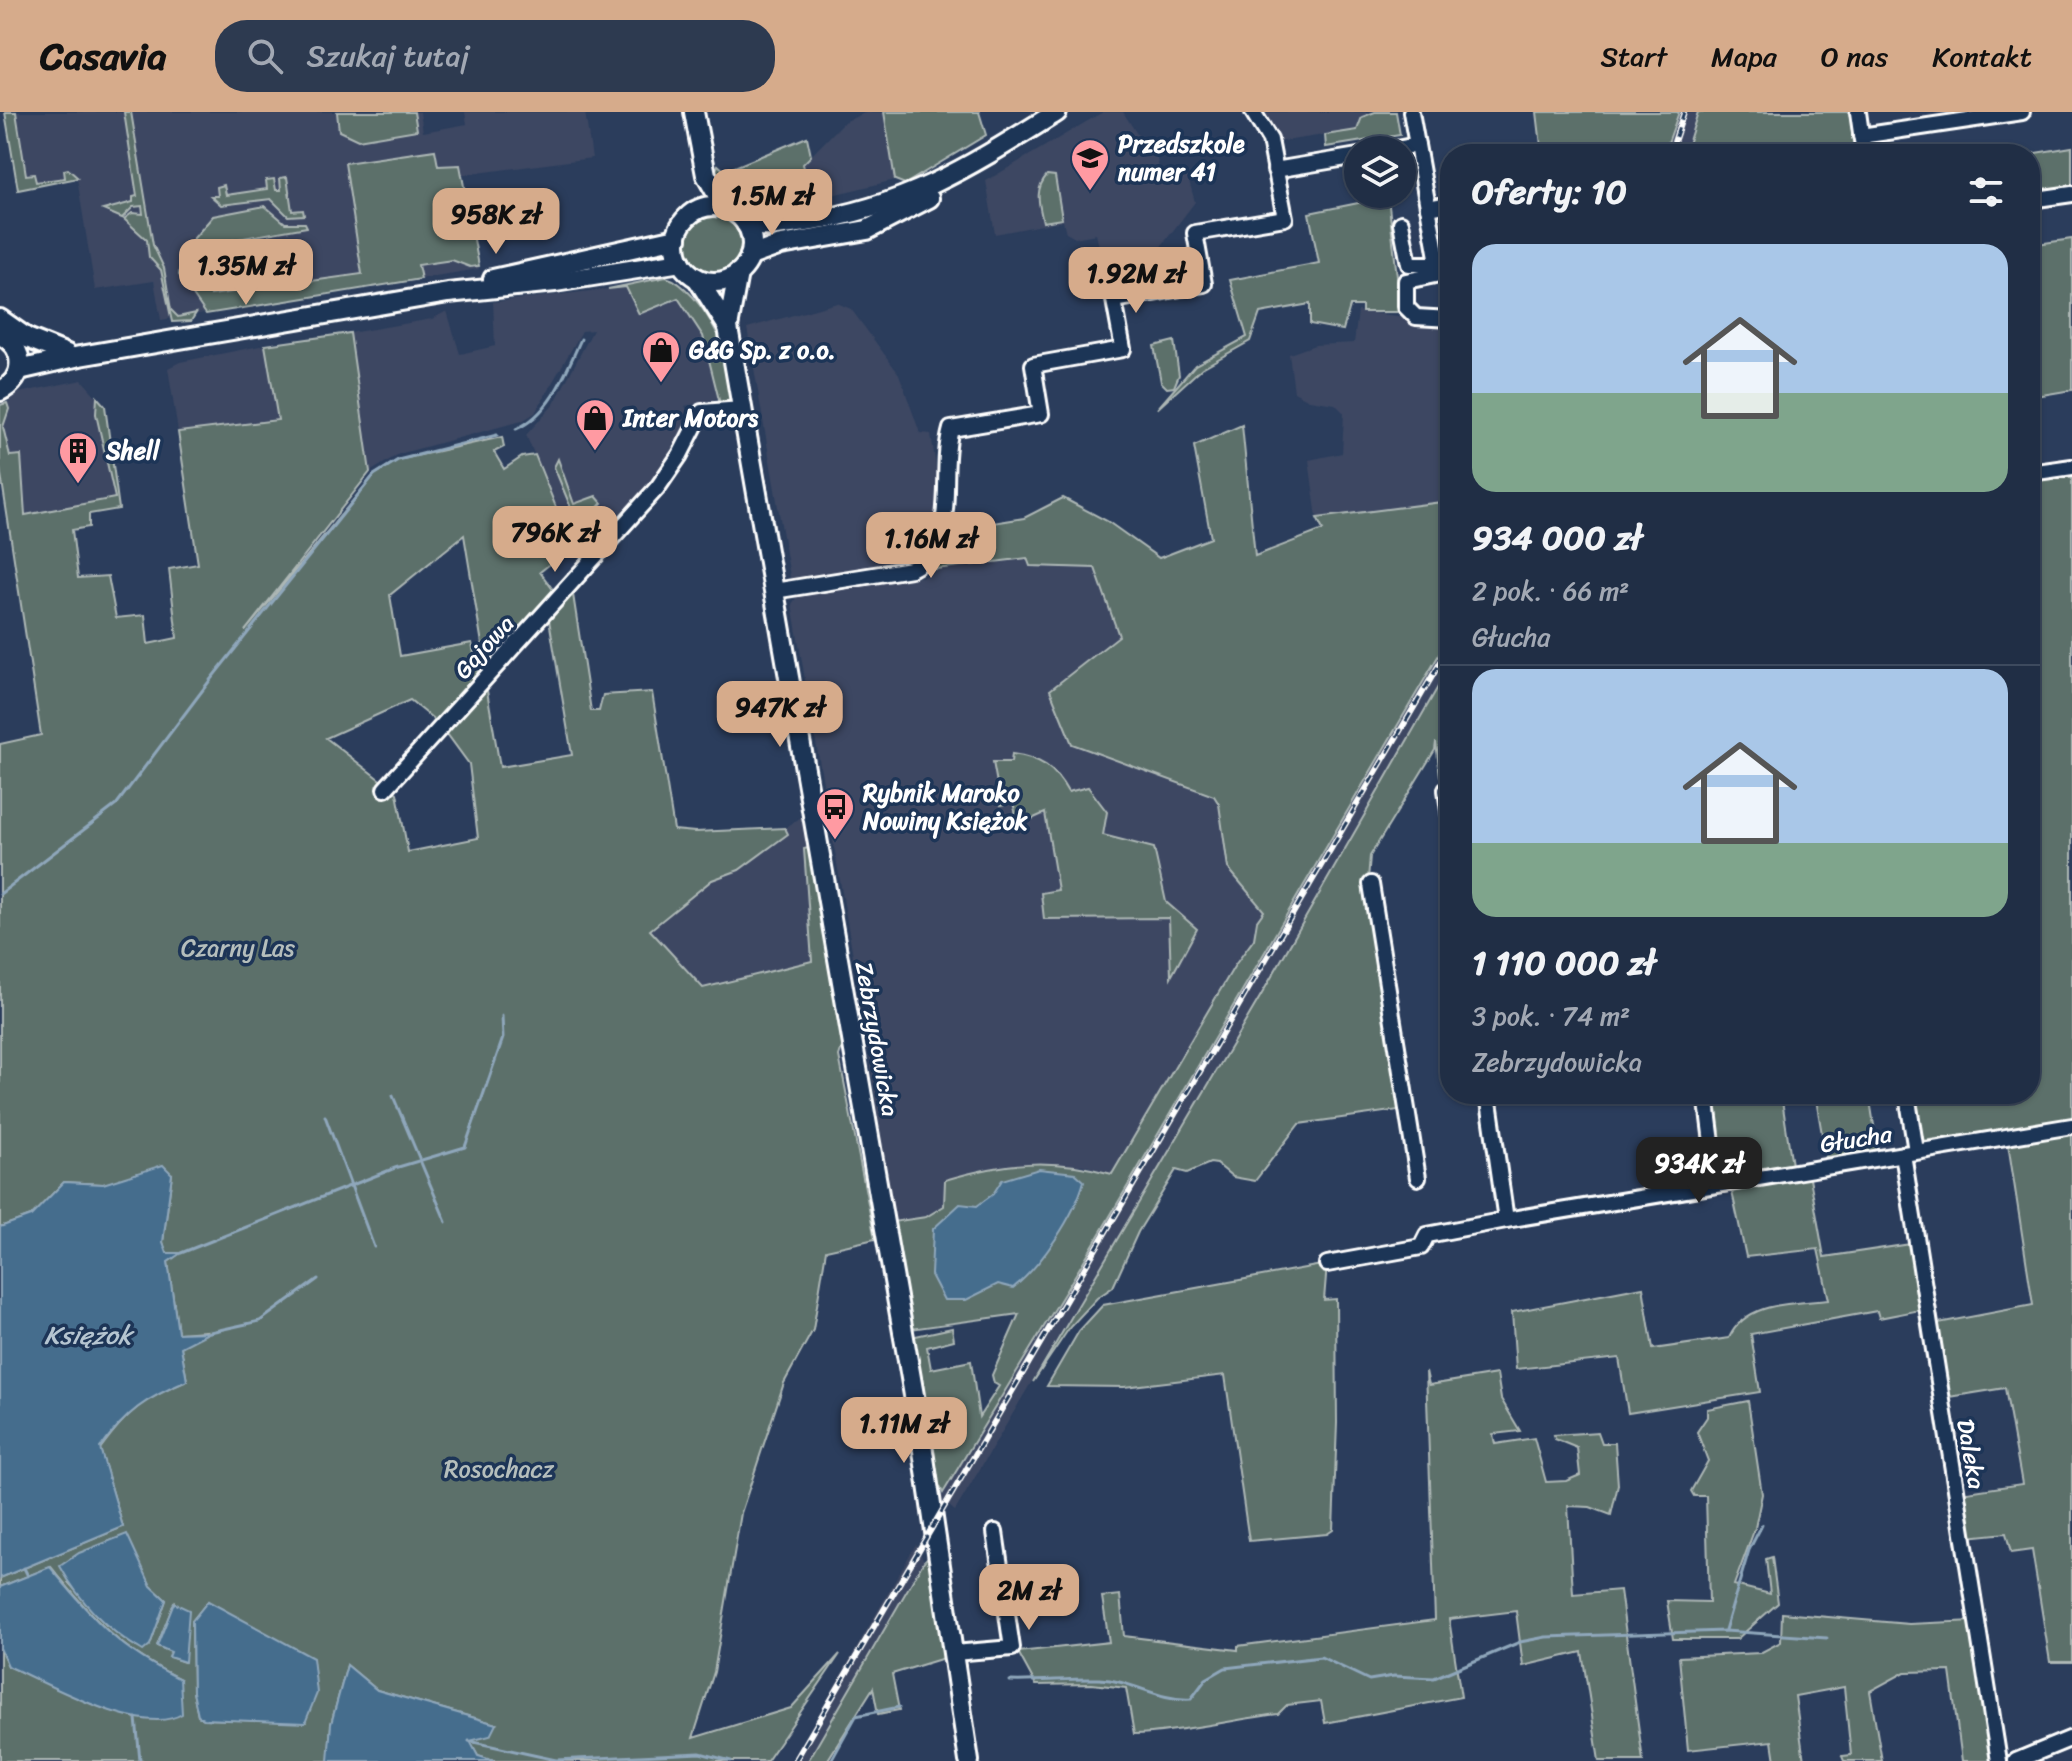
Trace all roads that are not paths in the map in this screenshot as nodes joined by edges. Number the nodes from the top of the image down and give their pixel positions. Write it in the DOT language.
graph roads {
  1 [pos="682,112"];
  2 [pos="694,112"];
  3 [pos="1057,112"];
  4 [pos="1253,112"];
  5 [pos="1411,112"];
  6 [pos="1858,112"];
  7 [pos="2022,112"];
  8 [pos="1861,136"];
  9 [pos="1862,144"];
  10 [pos="1417,145"];
  11 [pos="1344,158"];
  12 [pos="966,169"];
  13 [pos="1275,170"];
  14 [pos="2072,194"];
  15 [pos="2040,199"];
  16 [pos="1440,206"];
  17 [pos="725,208"];
  18 [pos="1428,208"];
  19 [pos="695,212"];
  20 [pos="1401,223"];
  21 [pos="746,224"];
  22 [pos="677,238"];
  23 [pos="750,256"];
  24 [pos="681,262"];
  25 [pos="1438,264"];
  26 [pos="738,273"];
  27 [pos="1440,274"];
  28 [pos="1440,274"];
  29 [pos="697,278"];
  30 [pos="448,293"];
  31 [pos="1440,318"];
  32 [pos="0,319"];
  33 [pos="728,327"];
  34 [pos="0,335"];
  35 [pos="74,355"];
  36 [pos="18,361"];
  37 [pos="0,391"];
  38 [pos="742,409"];
  39 [pos="2072,467"];
  40 [pos="2040,472"];
  41 [pos="774,591"];
  42 [pos="385,789"];
  43 [pos="1371,884"];
  44 [pos="1489,1104"];
  45 [pos="1707,1104"];
  46 [pos="1908,1104"];
  47 [pos="2072,1126"];
  48 [pos="1910,1152"];
  49 [pos="1418,1178"];
  50 [pos="1717,1183"];
  51 [pos="1506,1220"];
  52 [pos="1327,1264"];
  53 [pos="995,1532"];
  54 [pos="954,1653"];
  55 [pos="2072,1738"];
  56 [pos="969,1761"];
  57 [pos="1999,1761"];
  58 [pos="2016,1761"];
  1 -- 19 [label="street"];
  2 -- 17 [label="street"];
  3 -- 12 [label="street"];
  4 -- 13 [label="street"];
  5 -- 10 [label="street"];
  6 -- 8 [label="street"];
  7 -- 8 [label="street"];
  8 -- 9 [label="street"];
  10 -- 18 [label="street"];
  11 -- 13 [label="street"];
  12 -- 21 [label="street"];
  12 -- 23 [label="street"];
  13 -- 41 [label="street"];
  14 -- 15 [label="street"];
  16 -- 18 [label="street"];
  17 -- 19 [label="street"];
  17 -- 21 [label="street"];
  18 -- 25 [label="street"];
  19 -- 22 [label="street"];
  20 -- 25 [label="street"];
  21 -- 23 [label="street"];
  22 -- 24 [label="street"];
  22 -- 30 [label="street"];
  23 -- 26 [label="street"];
  24 -- 29 [label="street"];
  24 -- 30 [label="street"];
  25 -- 28 [label="street"];
  26 -- 29 [label="street"];
  26 -- 33 [label="street, Zebrzydowicka"];
  27 -- 31 [label="street"];
  29 -- 33 [label="street, Zebrzydowicka"];
  30 -- 35 [label="street"];
  32 -- 35 [label="street"];
  33 -- 38 [label="street, Zebrzydowicka"];
  34 -- 36 [label="street"];
  35 -- 36 [label="street"];
  36 -- 37 [label="street"];
  38 -- 41 [label="street, Zebrzydowicka"];
  38 -- 42 [label="street, Gajowa"];
  39 -- 40 [label="street"];
  41 -- 54 [label="street, Zebrzydowicka"];
  43 -- 49 [label="street"];
  44 -- 51 [label="street"];
  45 -- 50 [label="street"];
  46 -- 48 [label="street, Daleka"];
  47 -- 48 [label="street, Głucha"];
  48 -- 50 [label="street, Głucha"];
  48 -- 57 [label="street, Daleka"];
  50 -- 51 [label="street, Głucha"];
  51 -- 52 [label="street, Głucha"];
  53 -- 54 [label="street"];
  54 -- 56 [label="street, Zebrzydowicka"];
  55 -- 58 [label="street"];
}
